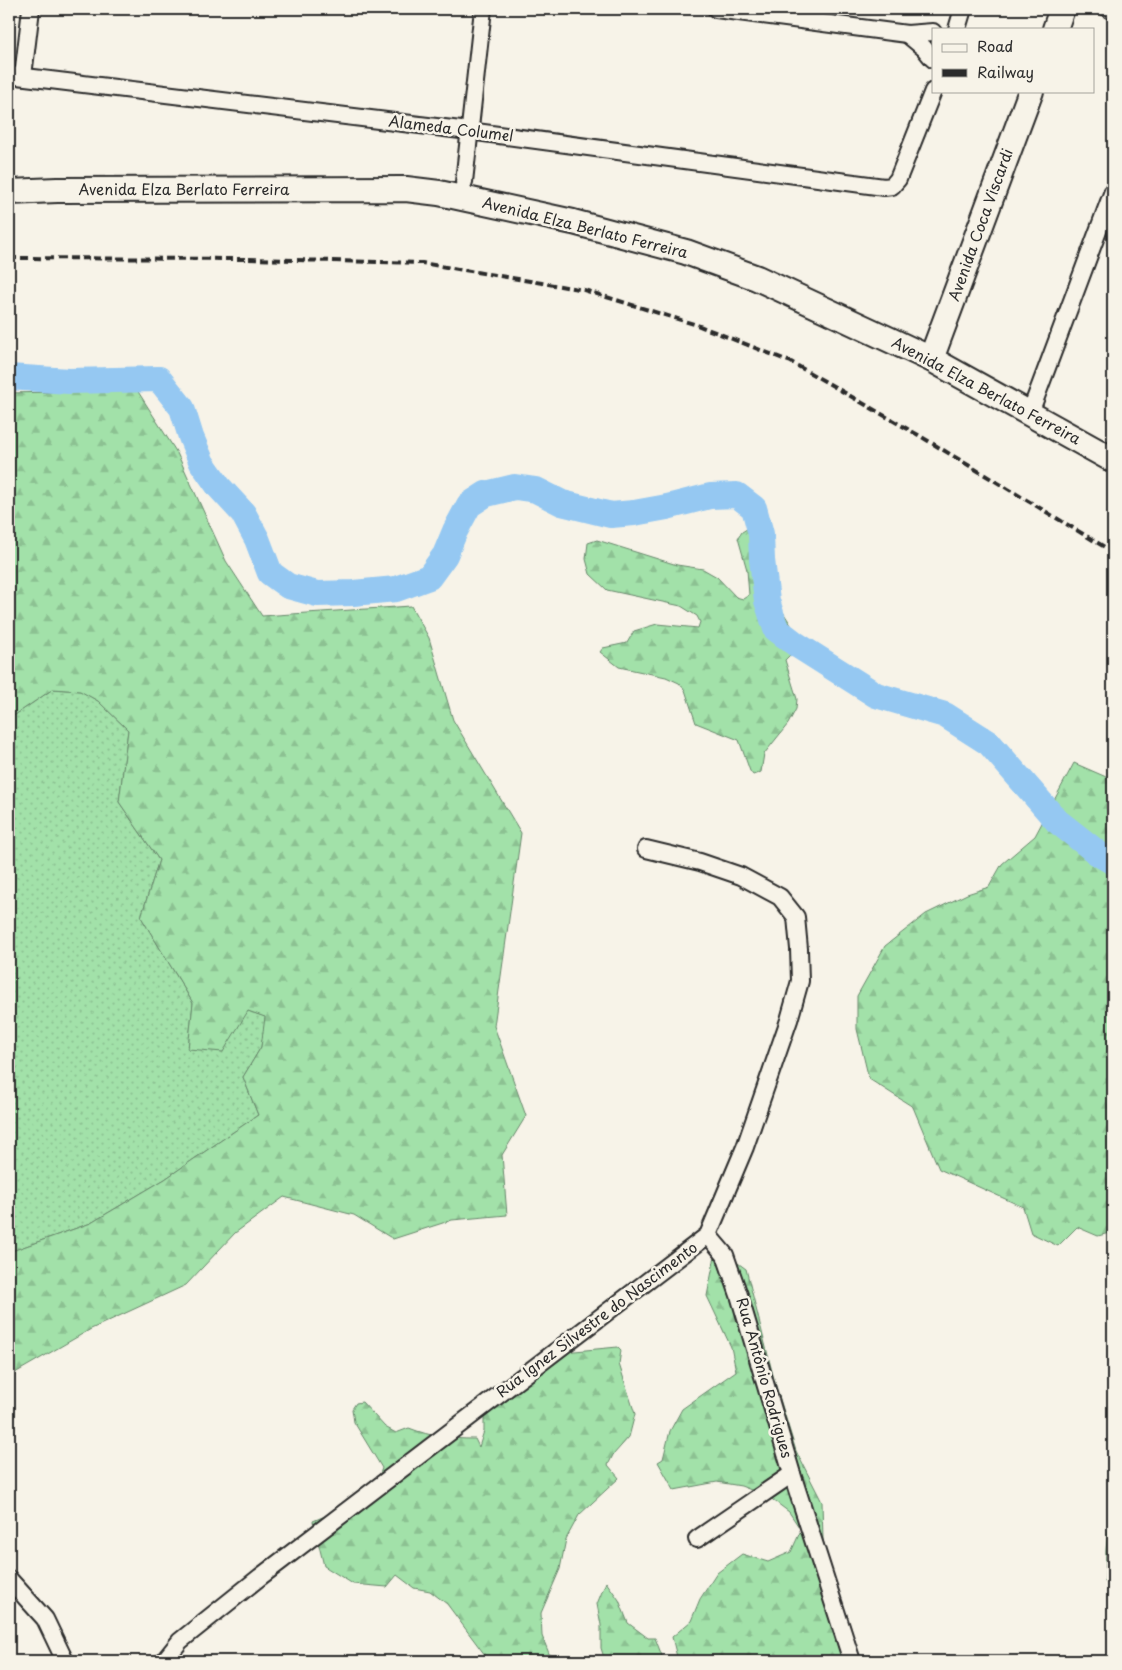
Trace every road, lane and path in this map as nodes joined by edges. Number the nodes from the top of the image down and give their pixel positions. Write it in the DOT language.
graph roads {
  1 [pos="31,9"];
  2 [pos="483,9"];
  3 [pos="716,9"];
  4 [pos="964,9"];
  5 [pos="1062,9"];
  6 [pos="1109,9"];
  7 [pos="1113,10"];
  8 [pos="955,28"];
  9 [pos="1054,28"];
  10 [pos="932,32"];
  11 [pos="907,34"];
  12 [pos="932,58"];
  13 [pos="16,75"];
  14 [pos="933,92"];
  15 [pos="1031,92"];
  16 [pos="469,131"];
  17 [pos="464,182"];
  18 [pos="1113,191"];
  19 [pos="9,192"];
  20 [pos="931,359"];
  21 [pos="1030,413"];
  22 [pos="1113,460"];
  23 [pos="646,849"];
  24 [pos="708,1235"];
  25 [pos="792,1474"];
  26 [pos="697,1540"];
  27 [pos="9,1579"];
  28 [pos="65,1661"];
  29 [pos="164,1661"];
  30 [pos="852,1661"];
  1 -- 13 [label="street"];
  2 -- 16 [label="street"];
  3 -- 11 [label="street"];
  4 -- 8 [label="street"];
  5 -- 9 [label="main road"];
  6 -- 7 [label="street"];
  10 -- 11 [label="street"];
  11 -- 12 [label="street"];
  13 -- 16 [label="street, Alameda Columel"];
  14 -- 16 [label="street, Alameda Columel"];
  15 -- 20 [label="main road, Avenida Coca Viscardi"];
  16 -- 17 [label="street"];
  18 -- 21 [label="street"];
  19 -- 20 [label="main road, Avenida Elza Berlato Ferreira"];
  20 -- 21 [label="main road, Avenida Elza Berlato Ferreira"];
  21 -- 22 [label="main road, Avenida Elza Berlato Ferreira"];
  23 -- 24 [label="street, Rua Ignez Silvestre do Nascimento"];
  24 -- 25 [label="street, Rua Antônio Rodrigues"];
  24 -- 29 [label="street, Rua Ignez Silvestre do Nascimento"];
  25 -- 26 [label="street, Rua Antônio Rodrigues"];
  25 -- 30 [label="street"];
  27 -- 28 [label="street"];
}
